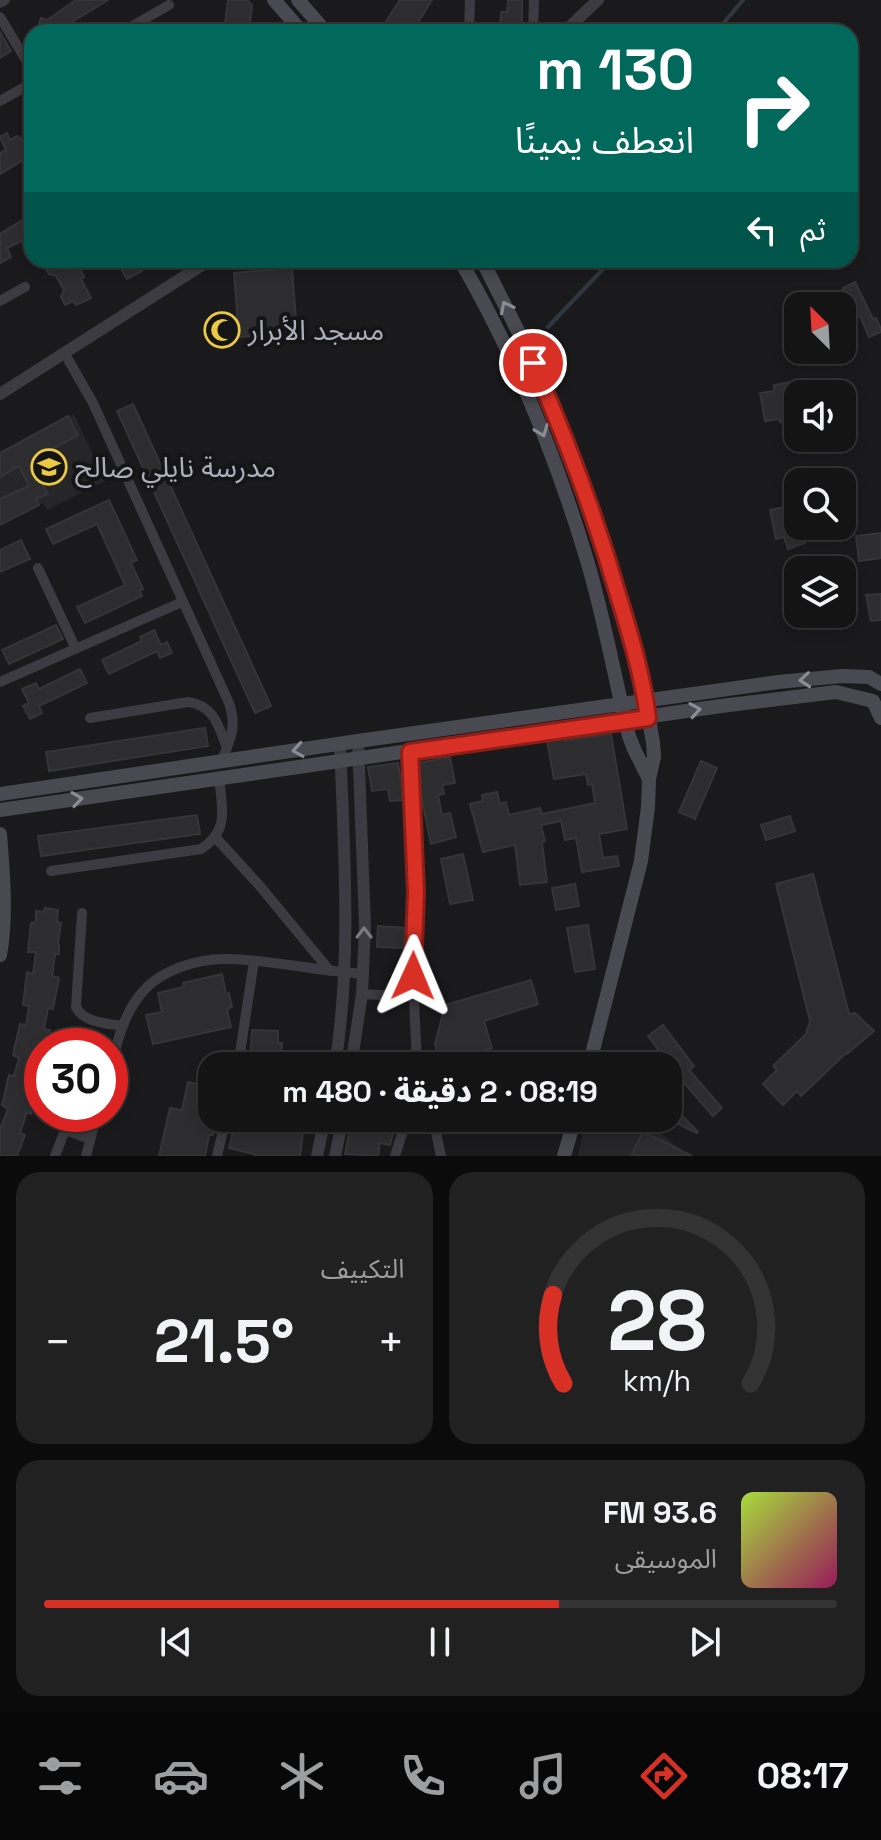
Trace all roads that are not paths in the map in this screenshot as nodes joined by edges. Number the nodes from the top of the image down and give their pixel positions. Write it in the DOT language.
graph roads {
  1 [pos="5,0"];
  2 [pos="274,0"];
  3 [pos="298,0"];
  4 [pos="470,0"];
  5 [pos="534,0"];
  6 [pos="598,0"];
  7 [pos="0,3"];
  8 [pos="169,5"];
  9 [pos="0,17"];
  10 [pos="136,24"];
  11 [pos="295,24"];
  12 [pos="319,24"];
  13 [pos="469,24"];
  14 [pos="533,24"];
  15 [pos="572,24"];
  16 [pos="24,57"];
  17 [pos="24,88"];
  18 [pos="0,101"];
  19 [pos="198,268"];
  20 [pos="464,268"];
  21 [pos="486,268"];
  22 [pos="25,287"];
  23 [pos="0,301"];
  24 [pos="65,354"];
  25 [pos="0,394"];
  26 [pos="38,568"];
  27 [pos="182,602"];
  28 [pos="76,649"];
  29 [pos="0,682"];
  30 [pos="881,684"];
  31 [pos="646,701"];
  32 [pos="622,705"];
  33 [pos="90,718"];
  34 [pos="648,718"];
  35 [pos="881,718"];
  36 [pos="625,721"];
  37 [pos="358,741"];
  38 [pos="340,743"];
  39 [pos="410,752"];
  40 [pos="224,755"];
  41 [pos="359,758"];
  42 [pos="341,760"];
  43 [pos="219,778"];
  44 [pos="649,779"];
  45 [pos="0,794"];
  46 [pos="0,810"];
  47 [pos="0,834"];
  48 [pos="216,838"];
  49 [pos="51,871"];
  50 [pos="82,913"];
  51 [pos="0,955"];
  52 [pos="254,961"];
  53 [pos="330,971"];
  54 [pos="345,973"];
  55 [pos="364,974"];
  56 [pos="362,994"];
  57 [pos="414,997"];
  58 [pos="122,1026"];
  59 [pos="240,1052"];
  60 [pos="337,1052"];
  61 [pos="353,1052"];
  62 [pos="416,1052"];
  63 [pos="593,1052"];
  64 [pos="64,1132"];
  65 [pos="71,1132"];
  66 [pos="92,1132"];
  67 [pos="223,1132"];
  68 [pos="322,1132"];
  69 [pos="340,1132"];
  70 [pos="403,1132"];
  71 [pos="436,1132"];
  72 [pos="571,1132"];
  73 [pos="90,1139"];
  74 [pos="55,1156"];
  75 [pos="86,1156"];
  76 [pos="217,1156"];
  77 [pos="317,1156"];
  78 [pos="335,1156"];
  79 [pos="395,1156"];
  80 [pos="441,1156"];
  81 [pos="564,1156"];
  1 -- 7 [label="street"];
  2 -- 11 [label="main road"];
  3 -- 12 [label="main road"];
  4 -- 13 [label="street"];
  5 -- 14 [label="street"];
  6 -- 15 [label="street"];
  8 -- 10 [label="street"];
  9 -- 16 [label="street"];
  17 -- 18 [label="street"];
  19 -- 24 [label="street"];
  20 -- 32 [label="main road, one-way"];
  31 -- 21 [label="main road, one-way"];
  22 -- 23 [label="street"];
  24 -- 25 [label="street"];
  24 -- 27 [label="street"];
  26 -- 28 [label="street"];
  27 -- 28 [label="street"];
  27 -- 40 [label="street"];
  28 -- 29 [label="street"];
  30 -- 31 [label="main road, one-way"];
  31 -- 32 [label="main road"];
  31 -- 34 [label="main road"];
  32 -- 36 [label="main road"];
  32 -- 37 [label="main road"];
  33 -- 40 [label="street"];
  34 -- 35 [label="main road, one-way"];
  34 -- 36 [label="main road"];
  34 -- 44 [label="main road"];
  36 -- 39 [label="main road"];
  36 -- 44 [label="main road"];
  37 -- 38 [label="main road"];
  37 -- 41 [label="street"];
  38 -- 40 [label="main road, one-way"];
  38 -- 42 [label="street"];
  39 -- 41 [label="main road"];
  39 -- 57 [label="street"];
  40 -- 45 [label="main road"];
  41 -- 42 [label="main road"];
  55 -- 41 [label="street, one-way"];
  42 -- 43 [label="main road"];
  42 -- 54 [label="street"];
  46 -- 43 [label="main road, one-way"];
  43 -- 48 [label="street"];
  44 -- 63 [label="main road"];
  47 -- 51 [label="main road"];
  48 -- 49 [label="street"];
  48 -- 53 [label="street"];
  50 -- 58 [label="street"];
  52 -- 53 [label="street"];
  52 -- 58 [label="street"];
  52 -- 59 [label="street"];
  53 -- 54 [label="street"];
  54 -- 55 [label="street"];
  54 -- 60 [label="street"];
  55 -- 56 [label="street"];
  56 -- 57 [label="street"];
  56 -- 61 [label="street"];
  57 -- 62 [label="street"];
  64 -- 74 [label="street"];
  65 -- 73 [label="street"];
  66 -- 73 [label="street"];
  67 -- 76 [label="street"];
  68 -- 77 [label="street"];
  69 -- 78 [label="street"];
  70 -- 79 [label="street"];
  71 -- 80 [label="street"];
  72 -- 81 [label="main road"];
  73 -- 75 [label="street"];
}
